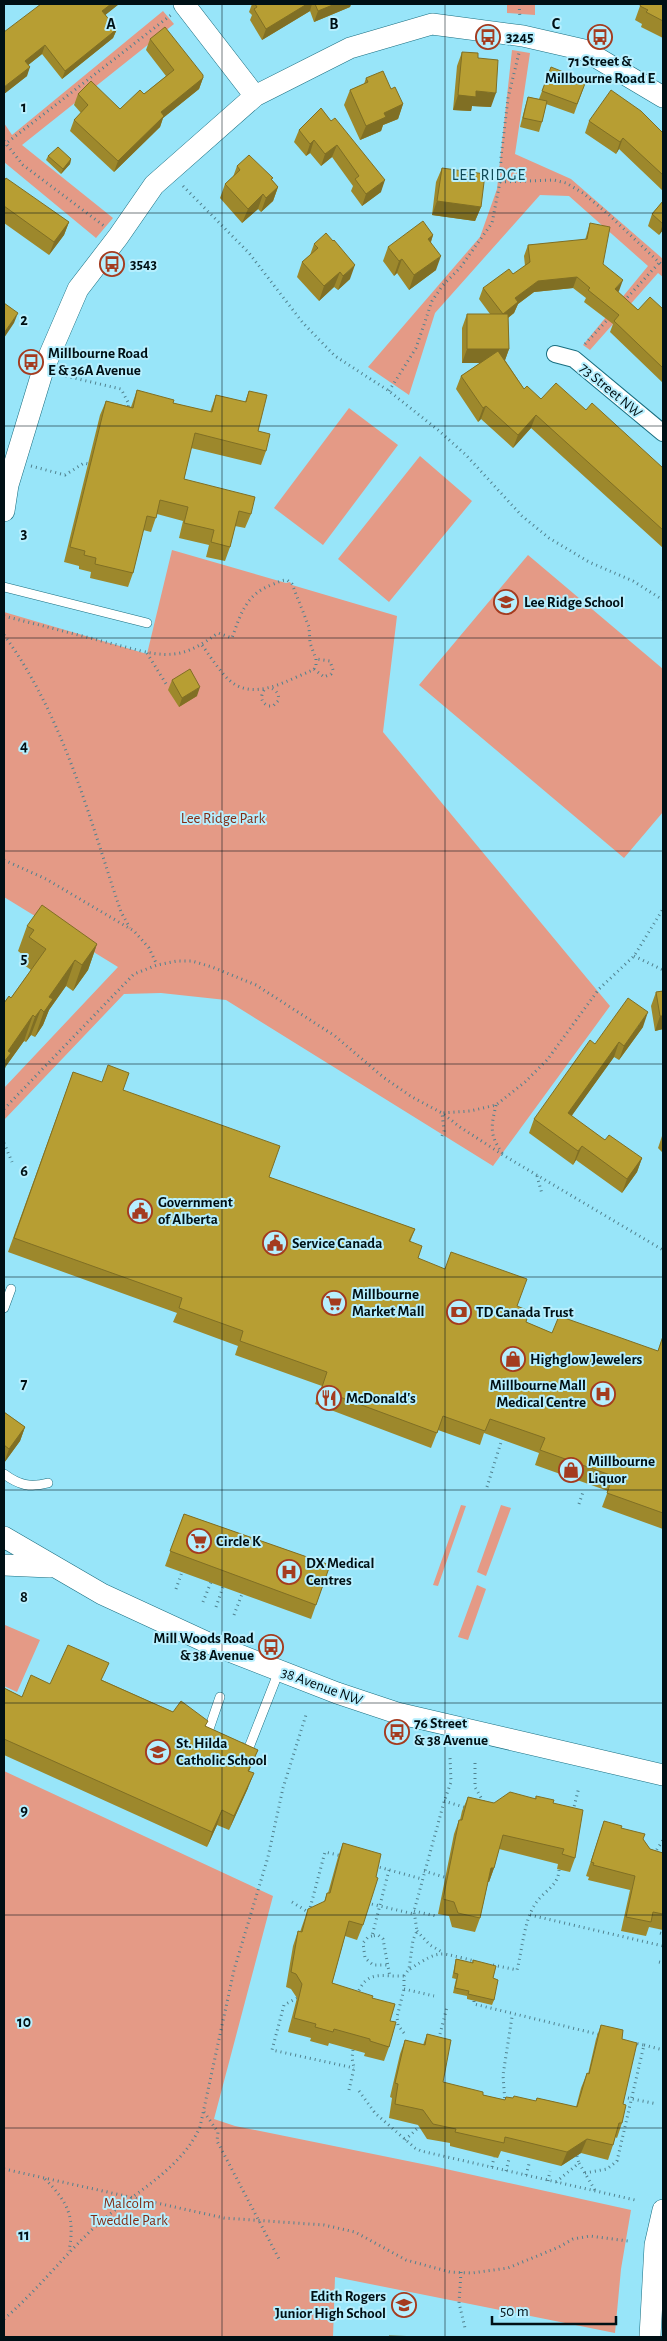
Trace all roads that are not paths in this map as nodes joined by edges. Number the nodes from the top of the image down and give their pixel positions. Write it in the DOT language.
graph roads {
  1 [pos="180,6"];
  2 [pos="255,96"];
  3 [pos="663,97"];
  4 [pos="555,354"];
  5 [pos="663,433"];
  6 [pos="4,511"];
  7 [pos="4,587"];
  8 [pos="147,623"];
  9 [pos="11,1289"];
  10 [pos="4,1308"];
  11 [pos="4,1474"];
  12 [pos="48,1482"];
  13 [pos="4,1537"];
  14 [pos="4,1565"];
  15 [pos="56,1567"];
  16 [pos="279,1670"];
  17 [pos="220,1697"];
  18 [pos="663,1764"];
  19 [pos="634,1768"];
  20 [pos="663,1775"];
  21 [pos="663,1790"];
  22 [pos="663,2210"];
  23 [pos="650,2337"];
  1 -- 2 [label="street"];
  2 -- 3 [label="street"];
  2 -- 6 [label="street"];
  4 -- 5 [label="street, 73 Street NW"];
  7 -- 8 [label="lane"];
  9 -- 10 [label="lane"];
  11 -- 12 [label="lane"];
  13 -- 15 [label="street, 38 Avenue NW"];
  14 -- 15 [label="street"];
  15 -- 16 [label="street, 38 Avenue NW"];
  16 -- 17 [label="lane"];
  16 -- 19 [label="street, 38 Avenue NW"];
  18 -- 19 [label="street"];
  19 -- 20 [label="street, 38 Avenue NW"];
  19 -- 21 [label="street"];
  22 -- 23 [label="street"];
}
